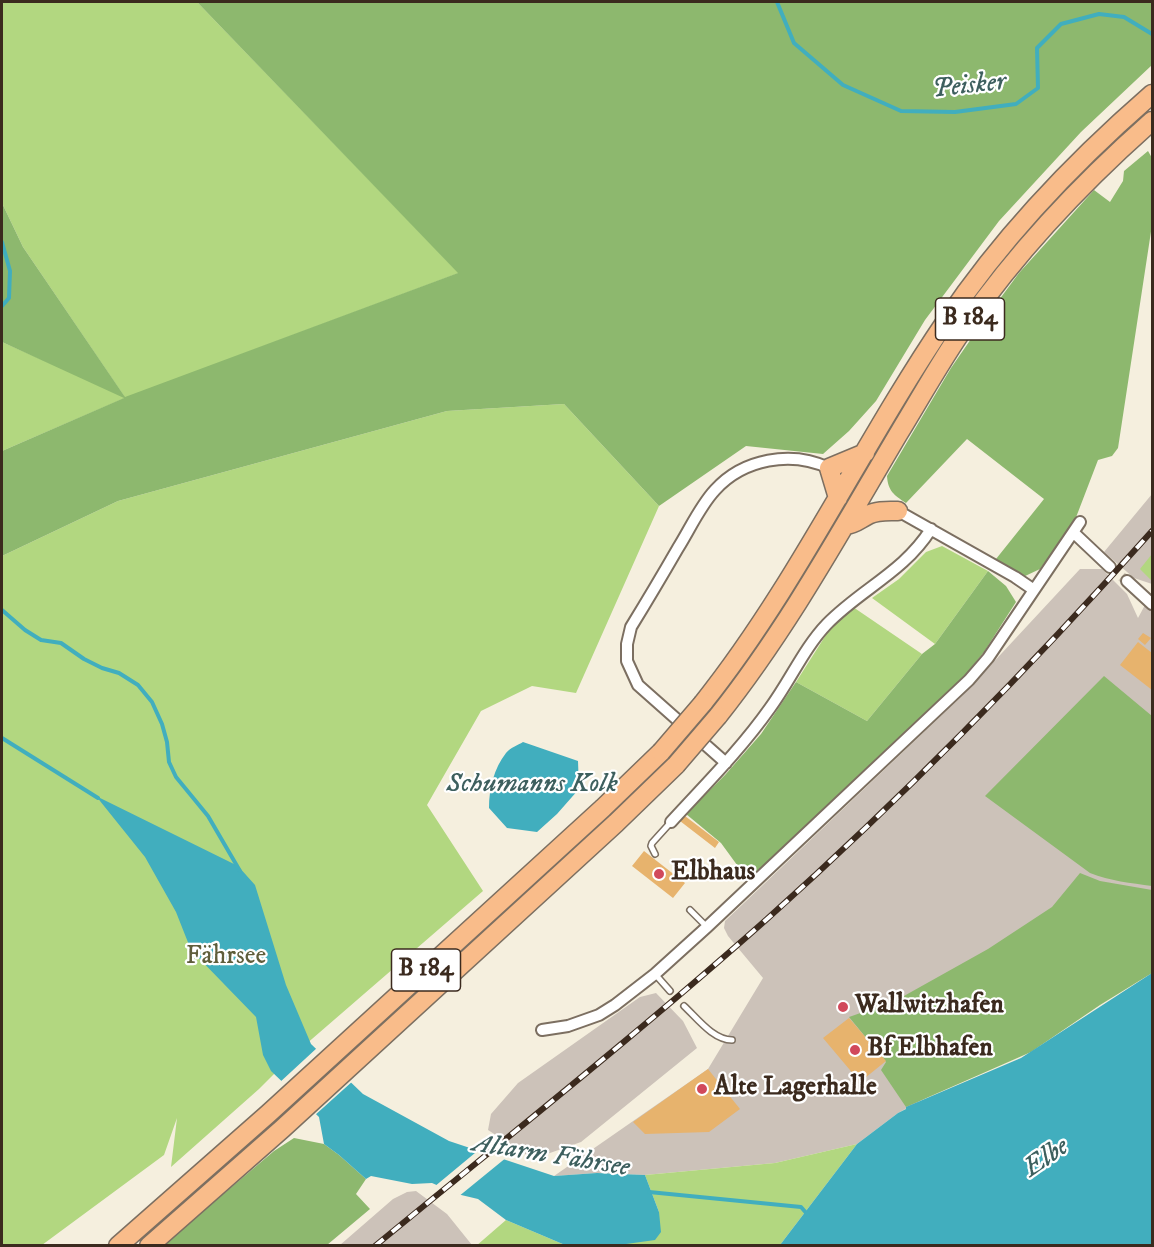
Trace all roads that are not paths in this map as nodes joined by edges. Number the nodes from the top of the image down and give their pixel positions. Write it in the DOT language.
graph roads {
  1 [pos="1152,94"];
  2 [pos="1152,121"];
  3 [pos="865,453"];
  4 [pos="829,468"];
  5 [pos="870,482"];
  6 [pos="838,498"];
  7 [pos="898,511"];
  8 [pos="1080,522"];
  9 [pos="845,525"];
  10 [pos="931,529"];
  11 [pos="1074,532"];
  12 [pos="1110,567"];
  13 [pos="1127,581"];
  14 [pos="1034,590"];
  15 [pos="1152,604"];
  16 [pos="726,763"];
  17 [pos="671,822"];
  18 [pos="655,854"];
  19 [pos="690,910"];
  20 [pos="708,927"];
  21 [pos="655,974"];
  22 [pos="670,991"];
  23 [pos="684,1006"];
  24 [pos="542,1030"];
  25 [pos="732,1040"];
  26 [pos="118,1245"];
  27 [pos="149,1245"];
  1 -- 3 [label="highway, B 184"];
  2 -- 5 [label="highway, B 184"];
  3 -- 4 [label="highway"];
  3 -- 6 [label="highway, B 184"];
  4 -- 6 [label="highway"];
  4 -- 16 [label="street"];
  5 -- 7 [label="highway"];
  5 -- 9 [label="highway, B 184"];
  6 -- 26 [label="highway, B 184, bridge"];
  7 -- 9 [label="highway"];
  7 -- 10 [label="street"];
  8 -- 11 [label="street"];
  9 -- 27 [label="highway, B 184, bridge"];
  10 -- 14 [label="street"];
  10 -- 16 [label="street"];
  11 -- 12 [label="street"];
  11 -- 14 [label="street"];
  13 -- 15 [label="street"];
  14 -- 20 [label="street"];
  16 -- 17 [label="street"];
  17 -- 18 [label="lane"];
  19 -- 20 [label="lane"];
  20 -- 21 [label="street"];
  21 -- 22 [label="lane"];
  21 -- 24 [label="street"];
  23 -- 25 [label="lane"];
}
